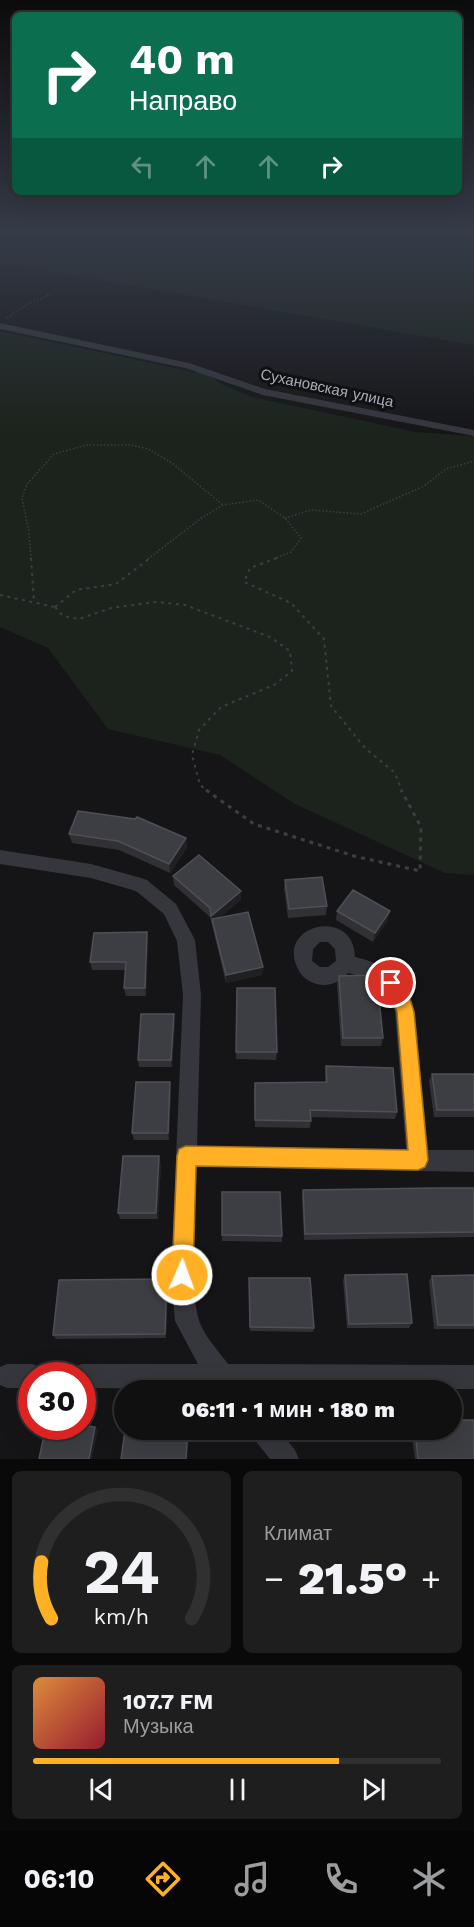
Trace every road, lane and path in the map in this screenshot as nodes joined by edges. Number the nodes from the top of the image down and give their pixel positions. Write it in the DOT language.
graph roads {
  1 [pos="38,300"];
  2 [pos="2,323"];
  3 [pos="474,433"];
  4 [pos="474,461"];
  5 [pos="223,505"];
  6 [pos="285,518"];
  7 [pos="0,595"];
  8 [pos="34,602"];
  9 [pos="55,607"];
  10 [pos="0,857"];
  11 [pos="345,964"];
  12 [pos="186,1156"];
  13 [pos="418,1160"];
  14 [pos="474,1161"];
  15 [pos="7,1376"];
  16 [pos="18,1376"];
  17 [pos="96,1377"];
  18 [pos="474,1377"];
  19 [pos="154,1380"];
  20 [pos="224,1380"];
  21 [pos="368,1380"];
  22 [pos="271,1440"];
  23 [pos="286,1459"];
  1 -- 2 [label="path"];
  2 -- 3 [label="street, Сухановская улица"];
  4 -- 6 [label="path"];
  5 -- 6 [label="path"];
  5 -- 8 [label="path"];
  5 -- 9 [label="path"];
  6 -- 9 [label="path"];
  7 -- 8 [label="path"];
  8 -- 9 [label="path"];
  10 -- 12 [label="street"];
  11 -- 13 [label="street"];
  12 -- 13 [label="street"];
  12 -- 20 [label="street"];
  13 -- 14 [label="street"];
  15 -- 16 [label="street"];
  17 -- 19 [label="street"];
  18 -- 21 [label="street"];
  22 -- 23 [label="street"];
}
